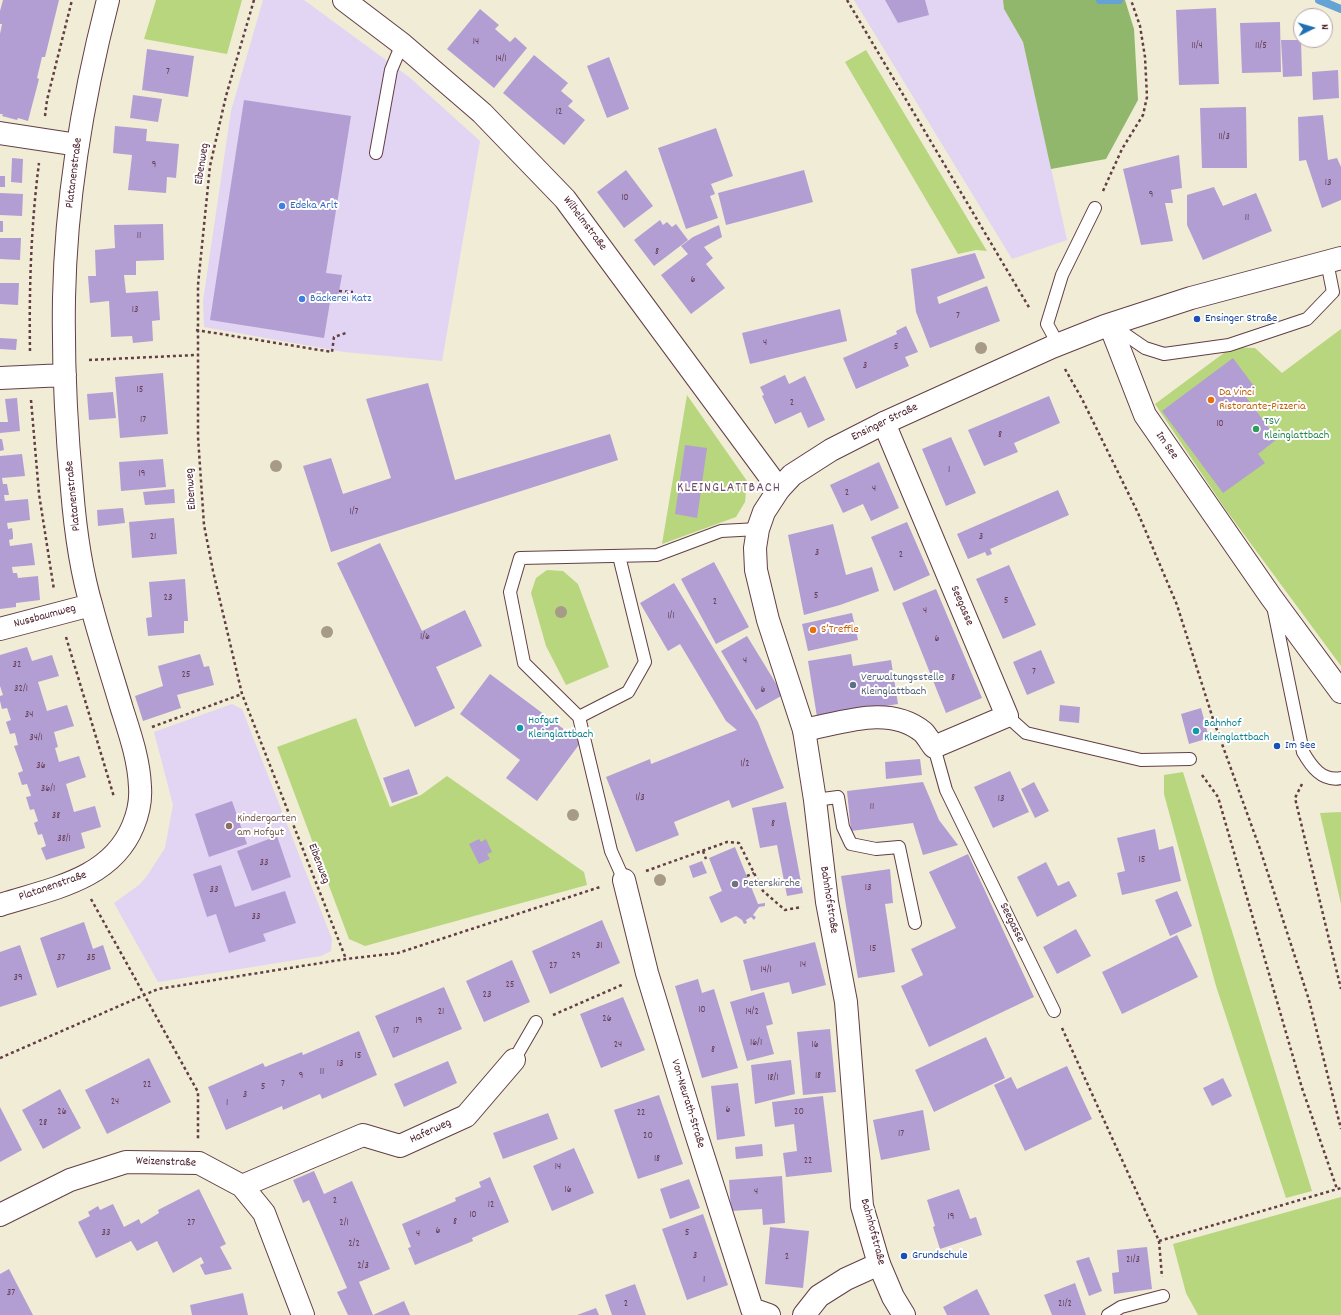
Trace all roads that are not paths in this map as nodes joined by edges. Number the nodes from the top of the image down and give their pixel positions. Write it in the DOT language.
graph roads {
  1 [pos="108,0"];
  2 [pos="344,0"];
  3 [pos="402,44"];
  4 [pos="0,133"];
  5 [pos="78,145"];
  6 [pos="376,153"];
  7 [pos="1095,208"];
  8 [pos="1334,260"];
  9 [pos="1110,325"];
  10 [pos="1055,345"];
  11 [pos="65,368"];
  12 [pos="0,378"];
  13 [pos="884,423"];
  14 [pos="779,489"];
  15 [pos="758,529"];
  16 [pos="619,556"];
  17 [pos="1271,597"];
  18 [pos="91,605"];
  19 [pos="0,629"];
  20 [pos="1341,692"];
  21 [pos="1007,716"];
  22 [pos="580,717"];
  23 [pos="804,730"];
  24 [pos="934,747"];
  25 [pos="1190,759"];
  26 [pos="1341,778"];
  27 [pos="815,800"];
  28 [pos="624,880"];
  29 [pos="0,905"];
  30 [pos="914,923"];
  31 [pos="1054,1011"];
  32 [pos="536,1022"];
  33 [pos="514,1060"];
  34 [pos="242,1186"];
  35 [pos="0,1214"];
  36 [pos="879,1264"];
  37 [pos="1163,1296"];
  38 [pos="754,1313"];
  39 [pos="303,1315"];
  40 [pos="804,1315"];
  41 [pos="904,1315"];
  42 [pos="1108,1315"];
  1 -- 5 [label="street, Platanenstraße"];
  2 -- 3 [label="street, Wilhelmstraße"];
  3 -- 6 [label="lane"];
  3 -- 14 [label="street, Wilhelmstraße"];
  4 -- 5 [label="street"];
  5 -- 11 [label="street, Platanenstraße"];
  7 -- 10 [label="lane"];
  8 -- 9 [label="street, Ensinger Straße"];
  8 -- 9 [label="lane"];
  9 -- 10 [label="street, Ensinger Straße"];
  9 -- 17 [label="street, Im See"];
  10 -- 13 [label="street, Ensinger Straße"];
  11 -- 12 [label="street"];
  11 -- 18 [label="street, Platanenstraße"];
  13 -- 14 [label="street, Ensinger Straße"];
  13 -- 21 [label="street, Seegasse"];
  14 -- 15 [label="street, Bahnhofstraße"];
  15 -- 16 [label="lane"];
  15 -- 23 [label="street, Bahnhofstraße"];
  16 -- 22 [label="lane"];
  16 -- 22 [label="lane"];
  17 -- 20 [label="street, Im See"];
  17 -- 26 [label="lane"];
  18 -- 19 [label="street, Nussbaumweg"];
  18 -- 29 [label="street, Platanenstraße"];
  21 -- 24 [label="street"];
  21 -- 25 [label="lane"];
  22 -- 28 [label="lane"];
  23 -- 24 [label="street, Seegasse"];
  23 -- 27 [label="street, Bahnhofstraße"];
  24 -- 31 [label="lane, Seegasse"];
  27 -- 30 [label="lane"];
  27 -- 36 [label="street, Bahnhofstraße"];
  28 -- 38 [label="street, Von-Neurath-Straße"];
  32 -- 33 [label="lane, Haferweg"];
  33 -- 34 [label="street, Haferweg"];
  34 -- 35 [label="street, Weizenstraße"];
  34 -- 39 [label="street, Weizenstraße"];
  36 -- 40 [label="street"];
  36 -- 41 [label="street, Bahnhofstraße"];
  37 -- 42 [label="lane"];
}
